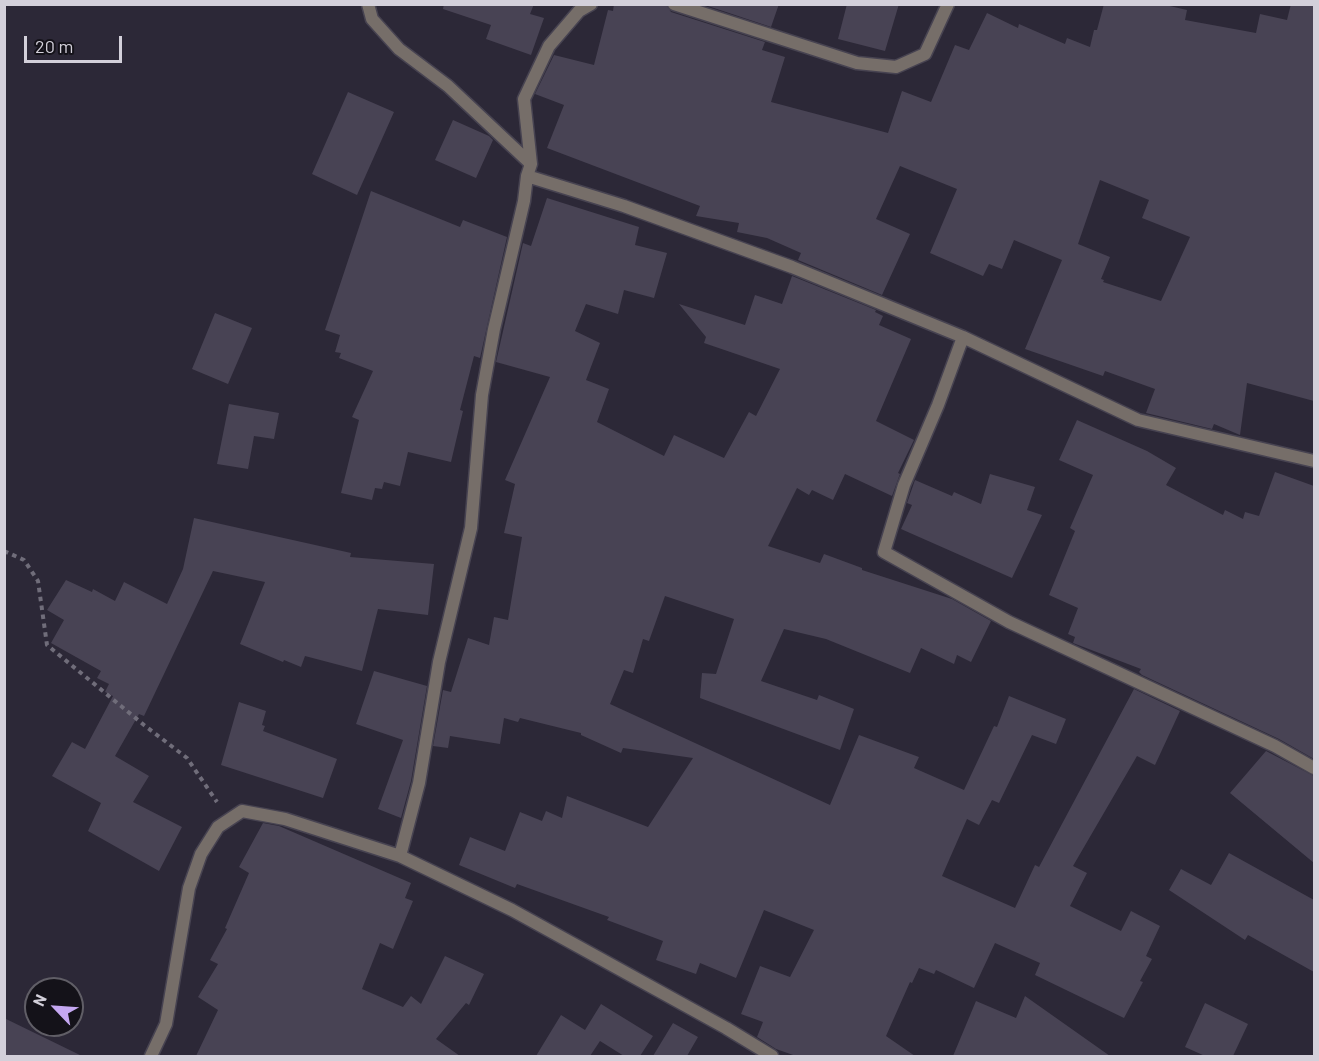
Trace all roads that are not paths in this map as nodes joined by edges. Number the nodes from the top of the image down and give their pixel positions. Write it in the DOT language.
graph roads {
  1 [pos="368,4"];
  2 [pos="591,4"];
  3 [pos="674,4"];
  4 [pos="948,4"];
  5 [pos="529,170"];
  6 [pos="963,337"];
  7 [pos="1314,461"];
  8 [pos="1314,768"];
  9 [pos="400,856"];
  10 [pos="152,1056"];
  11 [pos="772,1056"];
  1 -- 5 [label="street"];
  2 -- 5 [label="street"];
  3 -- 4 [label="street"];
  5 -- 6 [label="street"];
  5 -- 9 [label="street"];
  6 -- 7 [label="street"];
  6 -- 8 [label="street"];
  9 -- 10 [label="street"];
  9 -- 11 [label="street"];
}
